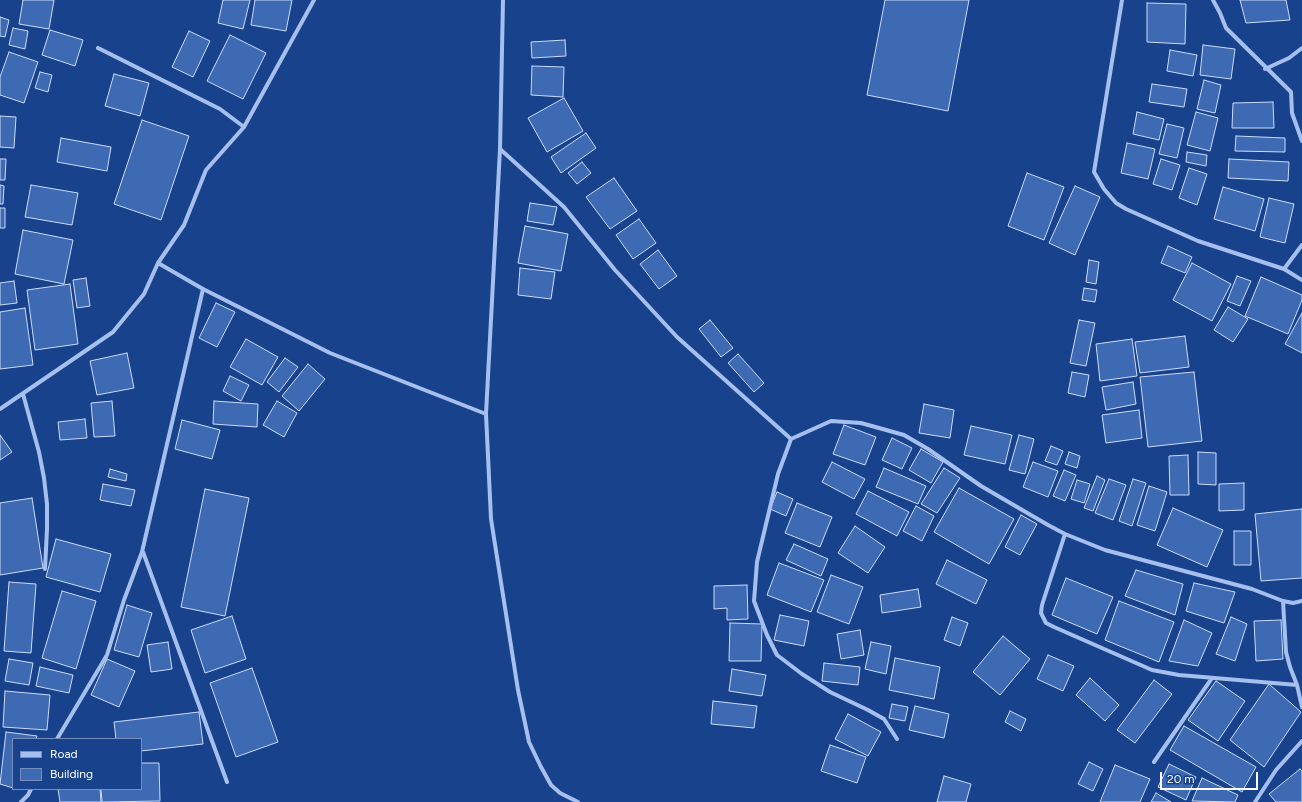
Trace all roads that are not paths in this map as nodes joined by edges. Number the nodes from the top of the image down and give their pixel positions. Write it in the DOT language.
graph roads {
  1 [pos="314,0"];
  2 [pos="502,0"];
  3 [pos="1122,0"];
  4 [pos="1213,0"];
  5 [pos="98,48"];
  6 [pos="1302,48"];
  7 [pos="1266,68"];
  8 [pos="244,127"];
  9 [pos="1302,141"];
  10 [pos="500,149"];
  11 [pos="1302,245"];
  12 [pos="158,263"];
  13 [pos="1284,269"];
  14 [pos="1302,280"];
  15 [pos="203,289"];
  16 [pos="23,394"];
  17 [pos="0,409"];
  18 [pos="486,414"];
  19 [pos="791,439"];
  20 [pos="1065,534"];
  21 [pos="142,552"];
  22 [pos="45,569"];
  23 [pos="1283,601"];
  24 [pos="1302,601"];
  25 [pos="1212,678"];
  26 [pos="1297,685"];
  27 [pos="1302,707"];
  28 [pos="58,738"];
  29 [pos="897,739"];
  30 [pos="1302,741"];
  31 [pos="1154,762"];
  32 [pos="228,782"];
  33 [pos="30,790"];
  34 [pos="21,802"];
  35 [pos="578,802"];
  36 [pos="1255,802"];
  1 -- 8 [label="street"];
  2 -- 10 [label="street"];
  3 -- 13 [label="street"];
  4 -- 7 [label="street"];
  5 -- 8 [label="street"];
  6 -- 7 [label="street"];
  7 -- 9 [label="street"];
  8 -- 12 [label="street"];
  10 -- 18 [label="street"];
  10 -- 19 [label="street"];
  11 -- 13 [label="street"];
  12 -- 15 [label="street"];
  12 -- 16 [label="street"];
  13 -- 14 [label="street"];
  15 -- 18 [label="street"];
  15 -- 21 [label="street"];
  16 -- 17 [label="street"];
  16 -- 22 [label="street"];
  18 -- 35 [label="street"];
  19 -- 20 [label="street"];
  19 -- 29 [label="street"];
  20 -- 23 [label="street"];
  20 -- 25 [label="street"];
  21 -- 28 [label="street"];
  21 -- 32 [label="street"];
  23 -- 24 [label="street"];
  23 -- 26 [label="street"];
  25 -- 26 [label="street"];
  25 -- 31 [label="street"];
  26 -- 27 [label="street"];
  30 -- 36 [label="street"];
  33 -- 34 [label="street"];
}
